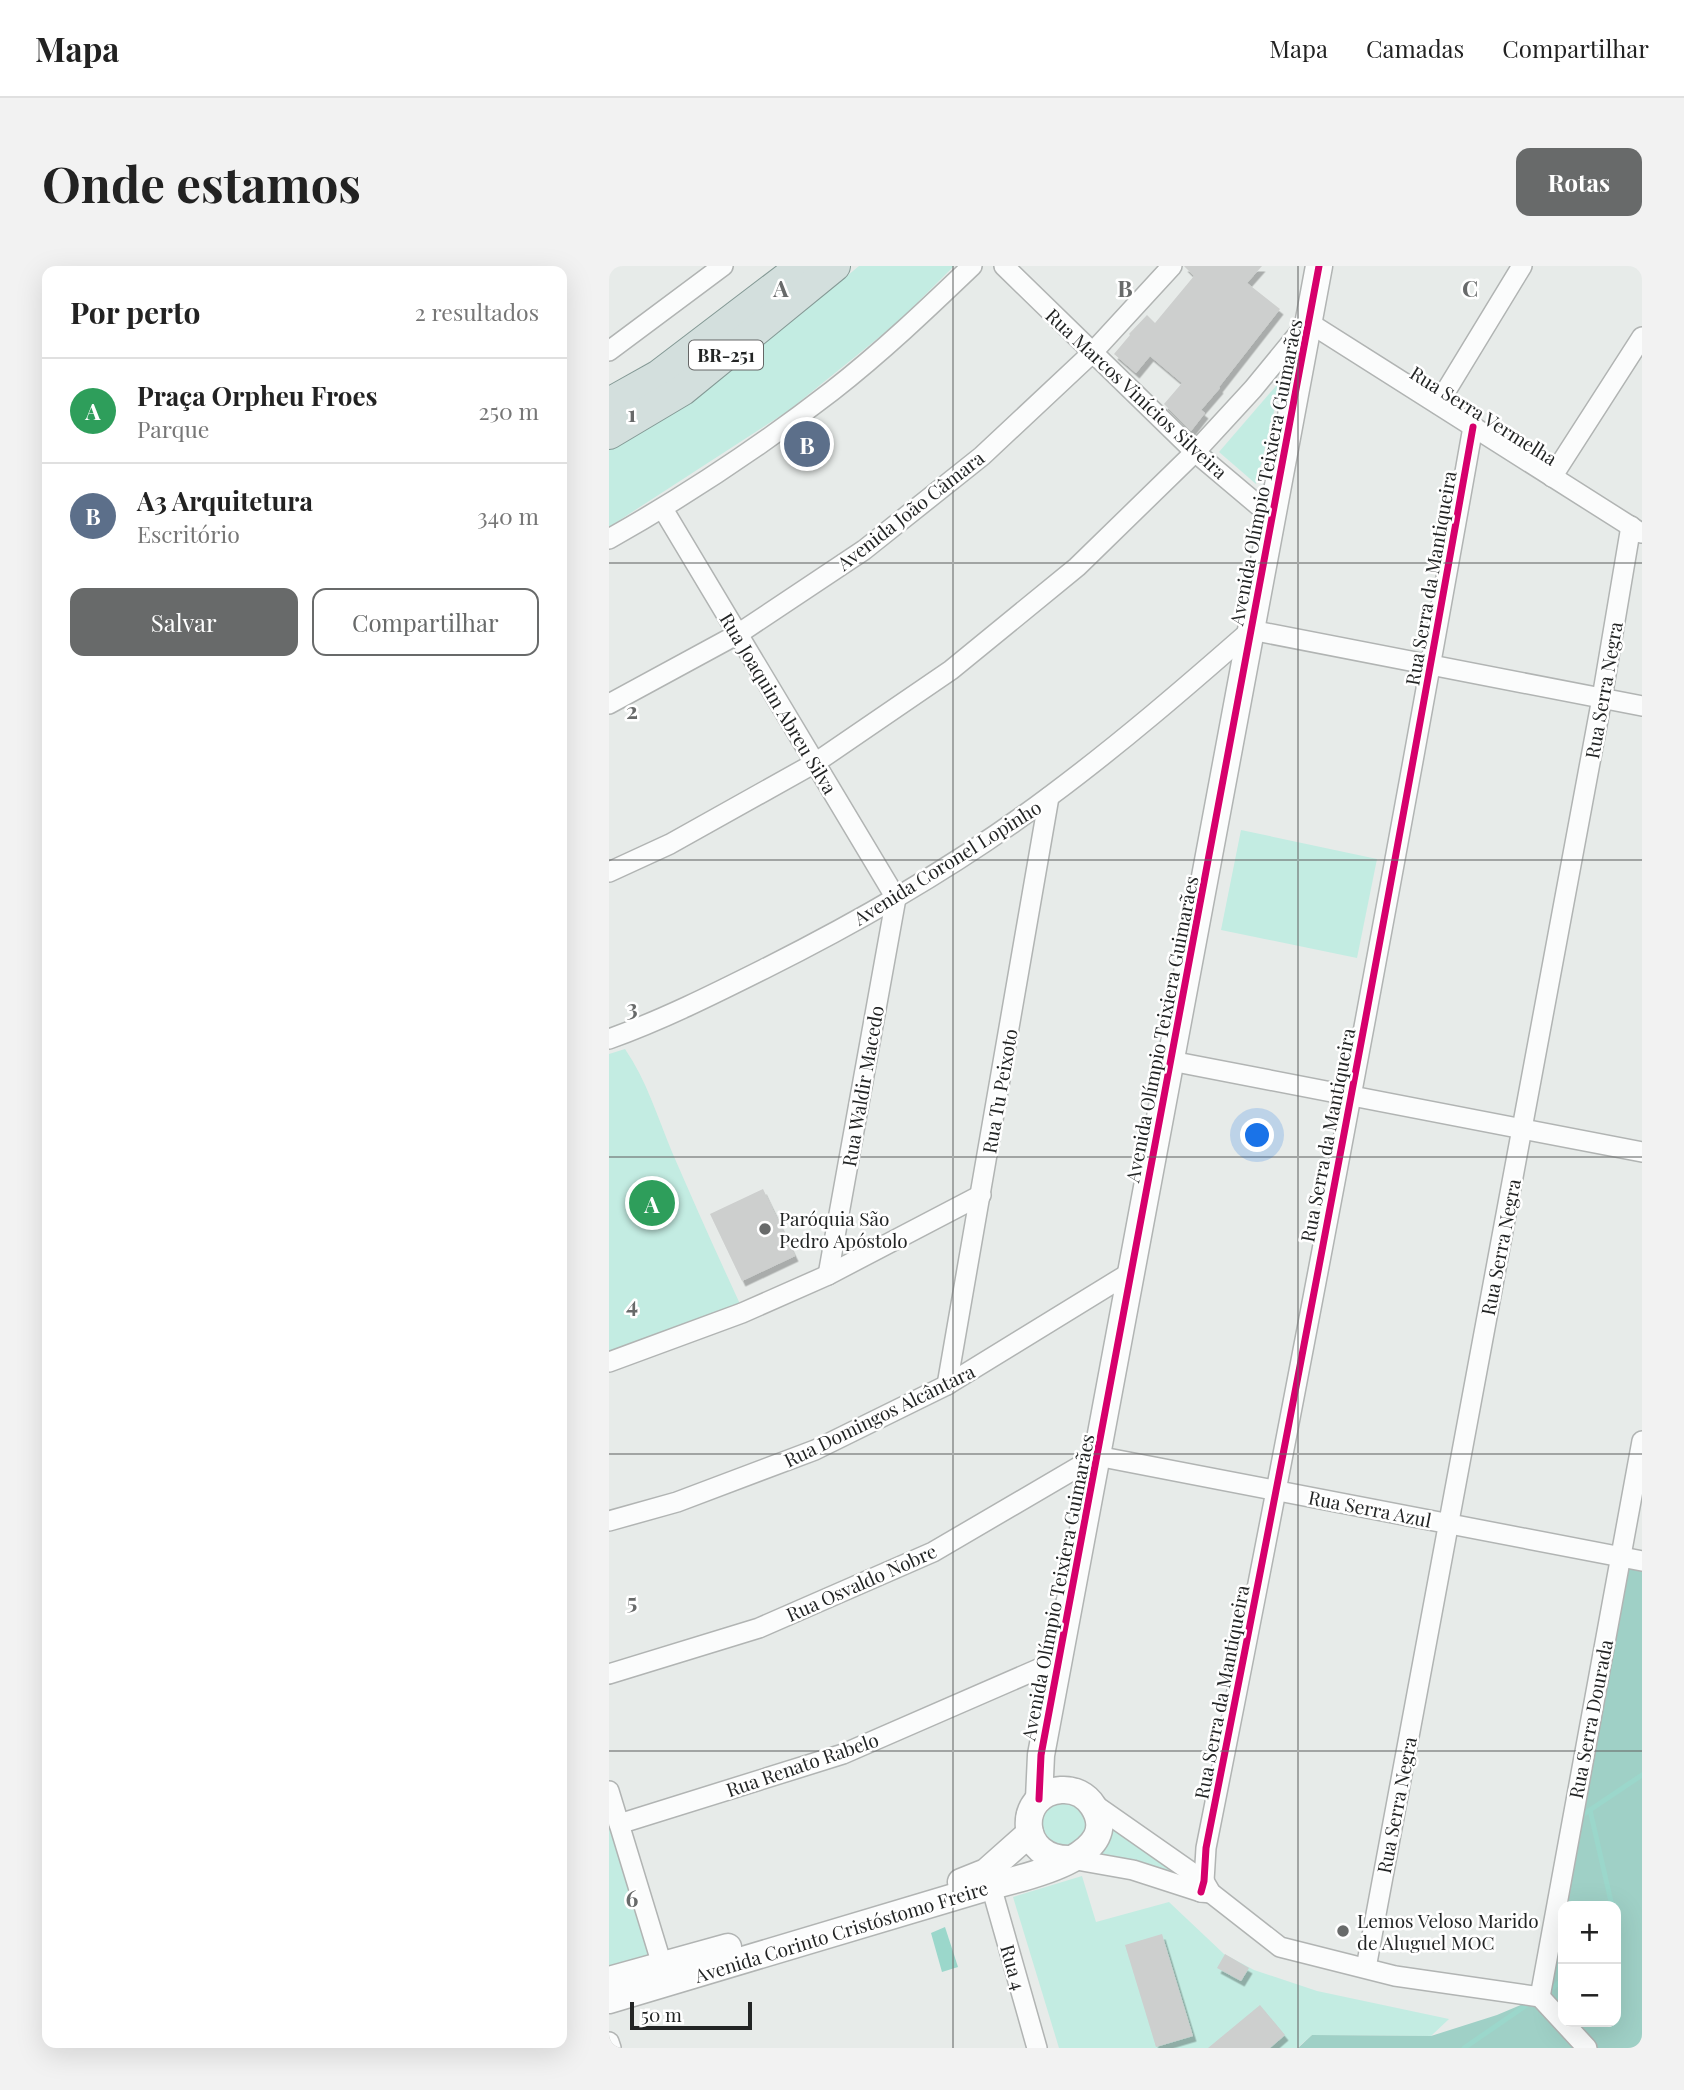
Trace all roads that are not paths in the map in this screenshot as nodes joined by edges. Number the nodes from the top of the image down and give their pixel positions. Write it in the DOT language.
graph roads {
  1 [pos="723,266"];
  2 [pos="802,266"];
  3 [pos="835,266"];
  4 [pos="972,266"];
  5 [pos="1004,266"];
  6 [pos="1172,266"];
  7 [pos="1319,266"];
  8 [pos="1522,266"];
  9 [pos="1308,322"];
  10 [pos="1642,337"];
  11 [pos="609,351"];
  12 [pos="1093,353"];
  13 [pos="609,403"];
  14 [pos="1438,404"];
  15 [pos="1473,427"];
  16 [pos="609,434"];
  17 [pos="1195,452"];
  18 [pos="1552,477"];
  19 [pos="663,509"];
  20 [pos="1272,517"];
  21 [pos="1636,530"];
  22 [pos="609,539"];
  23 [pos="1251,630"];
  24 [pos="738,634"];
  25 [pos="1431,665"];
  26 [pos="1602,698"];
  27 [pos="609,704"];
  28 [pos="1642,706"];
  29 [pos="815,763"];
  30 [pos="1049,797"];
  31 [pos="609,872"];
  32 [pos="896,898"];
  33 [pos="609,1039"];
  34 [pos="1171,1061"];
  35 [pos="1350,1096"];
  36 [pos="1522,1129"];
  37 [pos="1642,1152"];
  38 [pos="981,1195"];
  39 [pos="1131,1272"];
  40 [pos="828,1275"];
  41 [pos="609,1362"];
  42 [pos="947,1385"];
  43 [pos="1642,1441"];
  44 [pos="1097,1456"];
  45 [pos="1277,1491"];
  46 [pos="609,1521"];
  47 [pos="1448,1524"];
  48 [pos="1620,1556"];
  49 [pos="1642,1561"];
  50 [pos="1059,1660"];
  51 [pos="609,1674"];
  52 [pos="1041,1755"];
  53 [pos="609,1791"];
  54 [pos="1087,1798"];
  55 [pos="1039,1799"];
  56 [pos="619,1824"];
  57 [pos="1030,1833"];
  58 [pos="1071,1859"];
  59 [pos="1199,1885"];
  60 [pos="991,1886"];
  61 [pos="831,1928"];
  62 [pos="1366,1968"];
  63 [pos="665,1974"];
  64 [pos="609,1980"];
  65 [pos="1540,1997"];
  66 [pos="609,2000"];
  67 [pos="609,2042"];
  68 [pos="611,2048"];
  69 [pos="1037,2048"];
  70 [pos="1587,2048"];
  1 -- 11 [label="street"];
  2 -- 13 [label="main road"];
  3 -- 16 [label="main road, BR-251"];
  4 -- 19 [label="street"];
  5 -- 12 [label="street, Rua Marcos Vinícios Silveira"];
  6 -- 12 [label="street, Avenida João Câmara"];
  7 -- 9 [label="street, Avenida Olímpio Teixiera Guimarães"];
  8 -- 14 [label="street"];
  9 -- 14 [label="street, Rua Serra Vermelha"];
  9 -- 17 [label="street"];
  9 -- 20 [label="street, Avenida Olímpio Teixiera Guimarães"];
  10 -- 18 [label="street"];
  12 -- 17 [label="street, Rua Marcos Vinícios Silveira"];
  12 -- 24 [label="street, Avenida João Câmara"];
  14 -- 15 [label="street, Rua Serra Vermelha"];
  15 -- 18 [label="street, Rua Serra Vermelha"];
  15 -- 25 [label="street, Rua Serra da Mantiqueira"];
  17 -- 20 [label="street, Rua Marcos Vinícios Silveira"];
  17 -- 29 [label="street"];
  18 -- 21 [label="street, Rua Serra Vermelha"];
  19 -- 22 [label="street"];
  19 -- 24 [label="street, Rua Joaquim Abreu Silva"];
  20 -- 23 [label="street, Avenida Olímpio Teixiera Guimarães"];
  21 -- 26 [label="street, Rua Serra Negra"];
  23 -- 25 [label="street"];
  23 -- 30 [label="street, Avenida Coronel Lopinho"];
  23 -- 34 [label="street, Avenida Olímpio Teixiera Guimarães"];
  24 -- 27 [label="street, Avenida João Câmara"];
  24 -- 29 [label="street, Rua Joaquim Abreu Silva"];
  25 -- 26 [label="street"];
  25 -- 35 [label="street, Rua Serra da Mantiqueira"];
  26 -- 28 [label="street"];
  26 -- 36 [label="street, Rua Serra Negra"];
  29 -- 31 [label="street"];
  29 -- 32 [label="street, Rua Joaquim Abreu Silva"];
  30 -- 32 [label="street, Avenida Coronel Lopinho"];
  30 -- 38 [label="street, Rua Tu Peixoto"];
  32 -- 33 [label="street, Avenida Coronel Lopinho"];
  32 -- 40 [label="street, Rua Waldir Macedo"];
  34 -- 35 [label="street"];
  34 -- 39 [label="street, Avenida Olímpio Teixiera Guimarães"];
  35 -- 36 [label="street"];
  35 -- 45 [label="street, Rua Serra da Mantiqueira"];
  36 -- 37 [label="street"];
  36 -- 47 [label="street, Rua Serra Negra"];
  38 -- 40 [label="street"];
  38 -- 42 [label="street, Rua Tu Peixoto"];
  39 -- 42 [label="street, Rua Domingos Alcântara"];
  39 -- 44 [label="street, Avenida Olímpio Teixiera Guimarães"];
  40 -- 41 [label="street"];
  42 -- 46 [label="street, Rua Domingos Alcântara"];
  43 -- 48 [label="street, Rua Serra Dourada"];
  44 -- 45 [label="street, Rua Serra Azul"];
  44 -- 50 [label="street, Avenida Olímpio Teixiera Guimarães"];
  44 -- 51 [label="street, Rua Osvaldo Nobre"];
  45 -- 47 [label="street, Rua Serra Azul"];
  45 -- 59 [label="street, Rua Serra da Mantiqueira"];
  47 -- 48 [label="street, Rua Serra Azul"];
  47 -- 62 [label="street, Rua Serra Negra"];
  48 -- 49 [label="street, Rua Serra Azul"];
  48 -- 65 [label="street, Rua Serra Dourada"];
  50 -- 52 [label="street, Avenida Olímpio Teixiera Guimarães"];
  50 -- 56 [label="street, Rua Renato Rabelo"];
  52 -- 54 [label="street"];
  52 -- 55 [label="street, Avenida Olímpio Teixiera Guimarães"];
  53 -- 56 [label="street"];
  54 -- 55 [label="street"];
  54 -- 58 [label="street, Avenida Corinto Cristóstomo Freire"];
  54 -- 59 [label="street"];
  55 -- 57 [label="street"];
  56 -- 63 [label="street"];
  57 -- 58 [label="street"];
  57 -- 61 [label="street, Avenida Corinto Cristóstomo Freire"];
  58 -- 59 [label="street"];
  58 -- 60 [label="street, Avenida Corinto Cristóstomo Freire"];
  59 -- 62 [label="street"];
  60 -- 61 [label="street, Avenida Corinto Cristóstomo Freire"];
  60 -- 69 [label="street, Rua 4"];
  61 -- 63 [label="street, Avenida Corinto Cristóstomo Freire"];
  62 -- 65 [label="street"];
  63 -- 64 [label="street, Avenida Corinto Cristóstomo Freire"];
  63 -- 66 [label="street, Avenida Corinto Cristóstomo Freire"];
  65 -- 70 [label="street"];
  67 -- 68 [label="street"];
}
